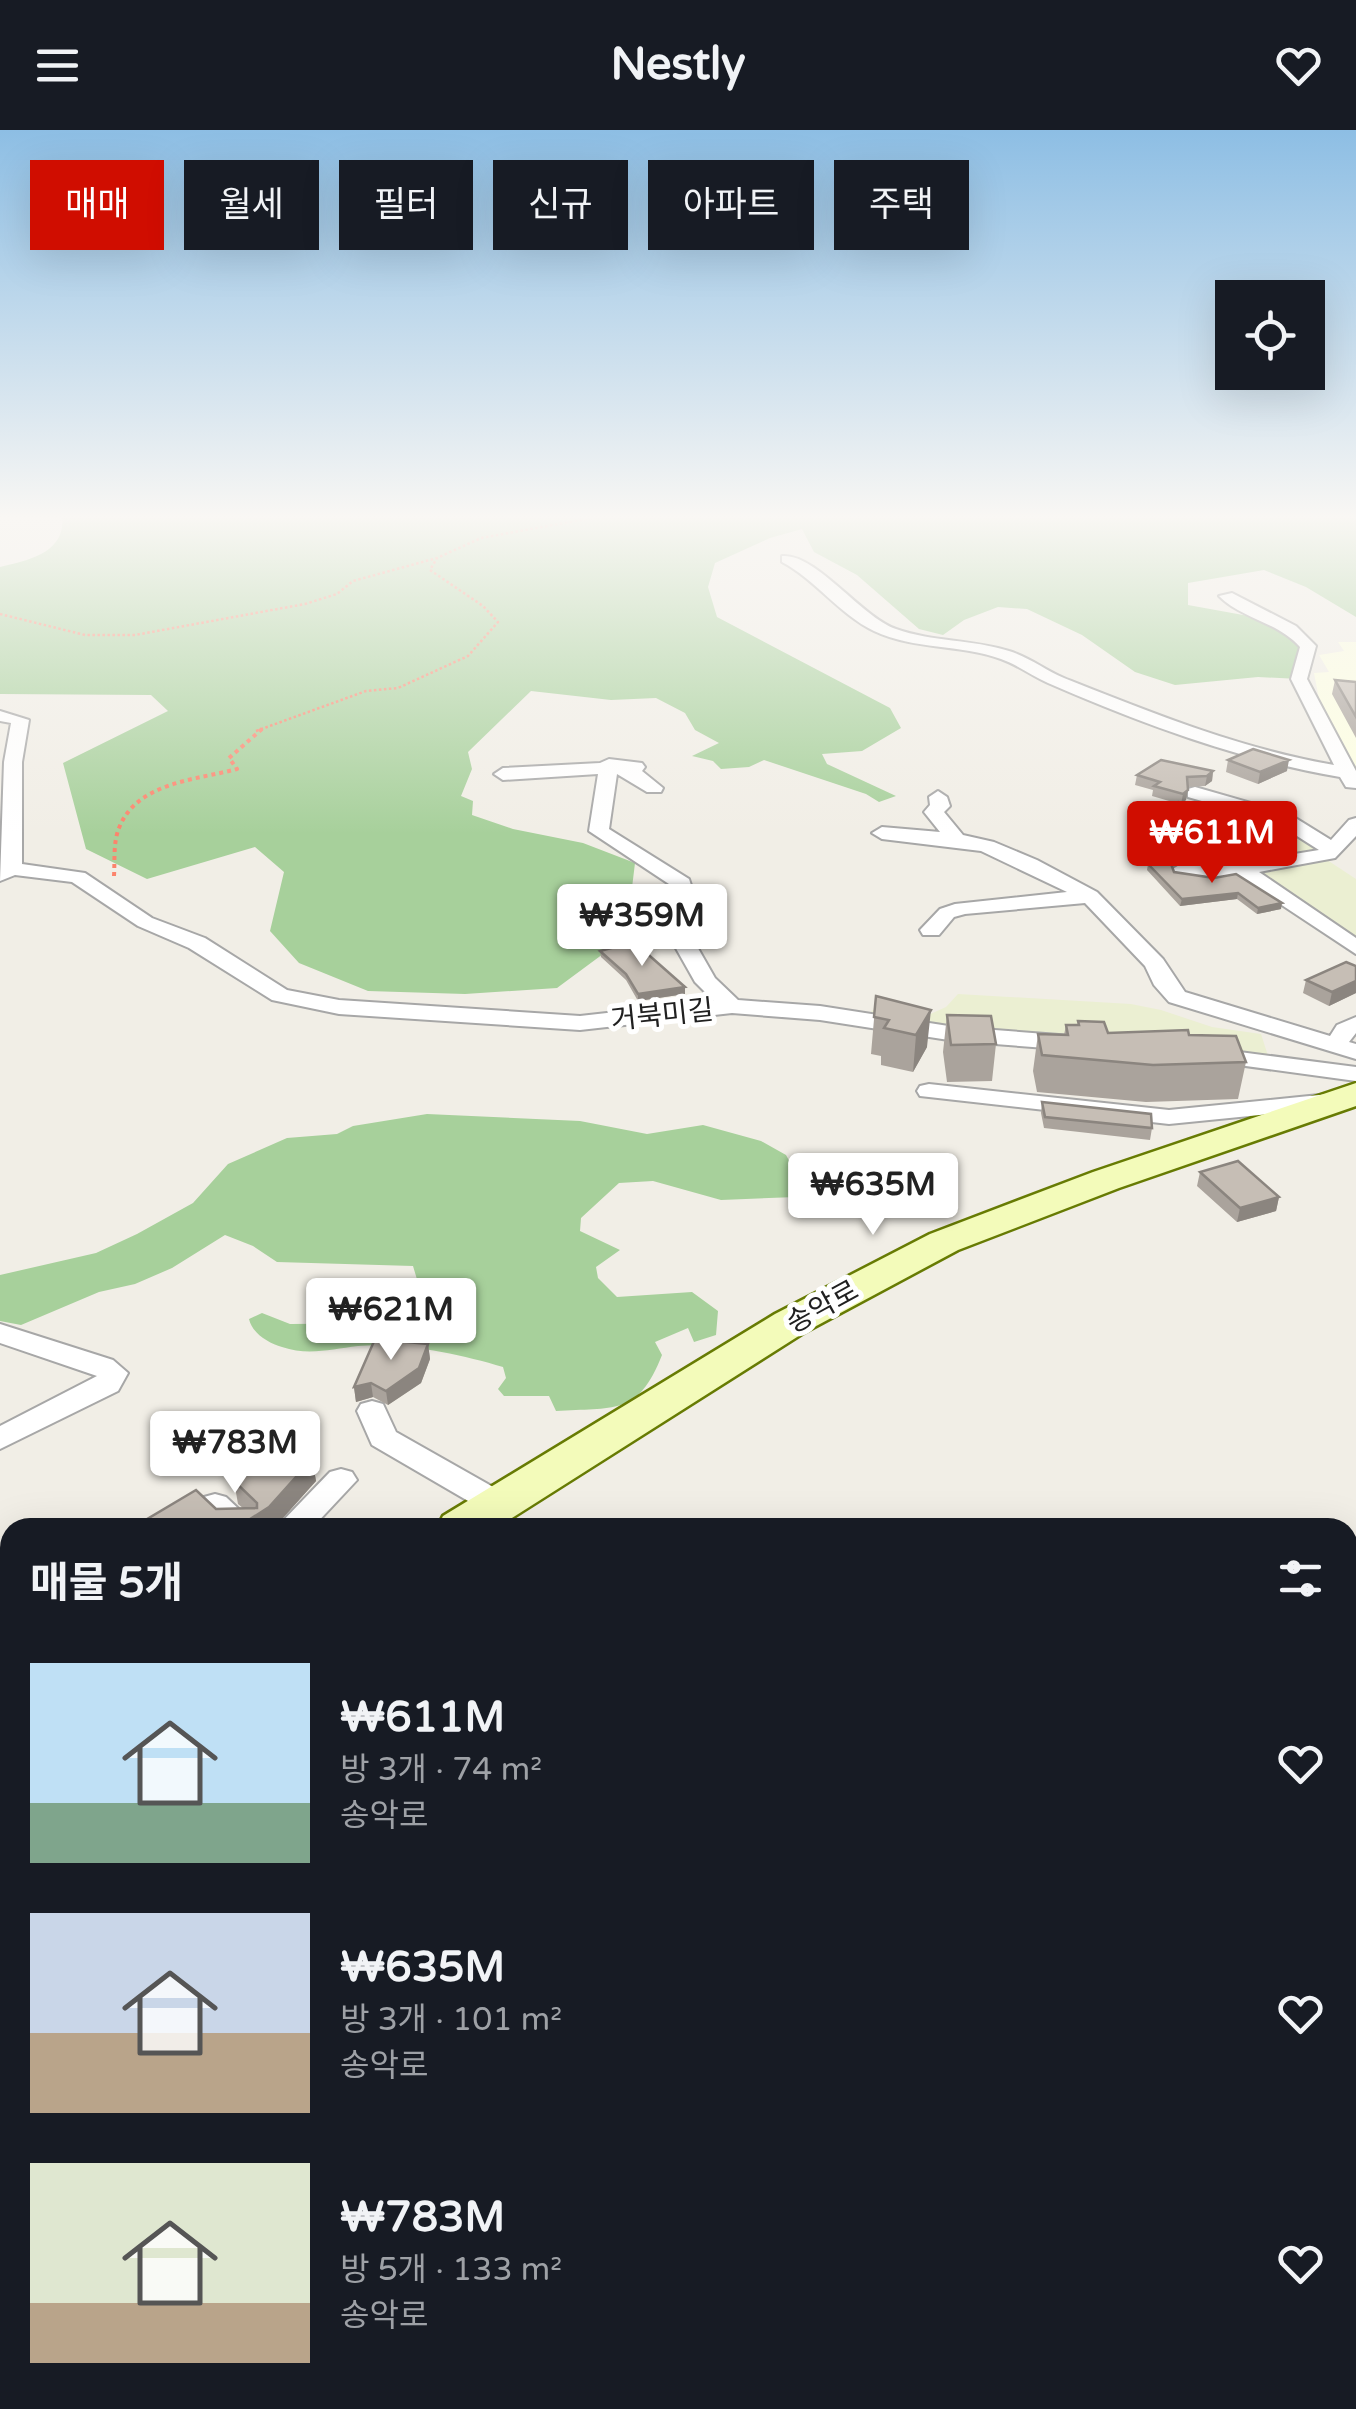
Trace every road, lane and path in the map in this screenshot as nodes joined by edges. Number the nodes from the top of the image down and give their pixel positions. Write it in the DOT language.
graph roads {
  1 [pos="30,621"];
  2 [pos="211,621"];
  3 [pos="498,621"];
  4 [pos="873,621"];
  5 [pos="1273,621"];
  6 [pos="0,716"];
  7 [pos="609,765"];
  8 [pos="1346,772"];
  9 [pos="502,774"];
  10 [pos="654,788"];
  11 [pos="1356,789"];
  12 [pos="1195,793"];
  13 [pos="938,797"];
  14 [pos="1356,824"];
  15 [pos="882,833"];
  16 [pos="956,839"];
  17 [pos="1199,840"];
  18 [pos="1332,849"];
  19 [pos="1181,870"];
  20 [pos="1242,870"];
  21 [pos="6,872"];
  22 [pos="1090,896"];
  23 [pos="112,900"];
  24 [pos="931,930"];
  25 [pos="1356,948"];
  26 [pos="732,1006"];
  27 [pos="1354,1014"];
  28 [pos="1092,1045"];
  29 [pos="1346,1048"];
  30 [pos="1188,1053"];
  31 [pos="928,1091"];
  32 [pos="1352,1092"];
  33 [pos="0,1333"];
  34 [pos="372,1411"];
  35 [pos="0,1439"];
  36 [pos="341,1480"];
  37 [pos="215,1505"];
  38 [pos="491,1516"];
  39 [pos="230,1518"];
  40 [pos="302,1518"];
  1 -- 2 [label="path"];
  3 -- 23 [label="path"];
  4 -- 8 [label="street"];
  5 -- 8 [label="street"];
  6 -- 21 [label="street"];
  7 -- 9 [label="street"];
  7 -- 10 [label="street"];
  7 -- 26 [label="street"];
  8 -- 11 [label="street"];
  12 -- 18 [label="street"];
  13 -- 16 [label="street"];
  14 -- 18 [label="street"];
  15 -- 16 [label="street"];
  16 -- 22 [label="street"];
  17 -- 20 [label="street"];
  18 -- 20 [label="street"];
  19 -- 20 [label="street"];
  20 -- 25 [label="street"];
  21 -- 23 [label="street, 거북미길"];
  22 -- 24 [label="street"];
  22 -- 29 [label="street"];
  23 -- 26 [label="street, 거북미길"];
  26 -- 28 [label="street, 거북미길"];
  27 -- 29 [label="street"];
  30 -- 32 [label="street"];
  31 -- 32 [label="street"];
  32 -- 38 [label="main road"];
  33 -- 35 [label="street"];
  34 -- 38 [label="street"];
  36 -- 40 [label="street"];
  37 -- 39 [label="street"];
}
